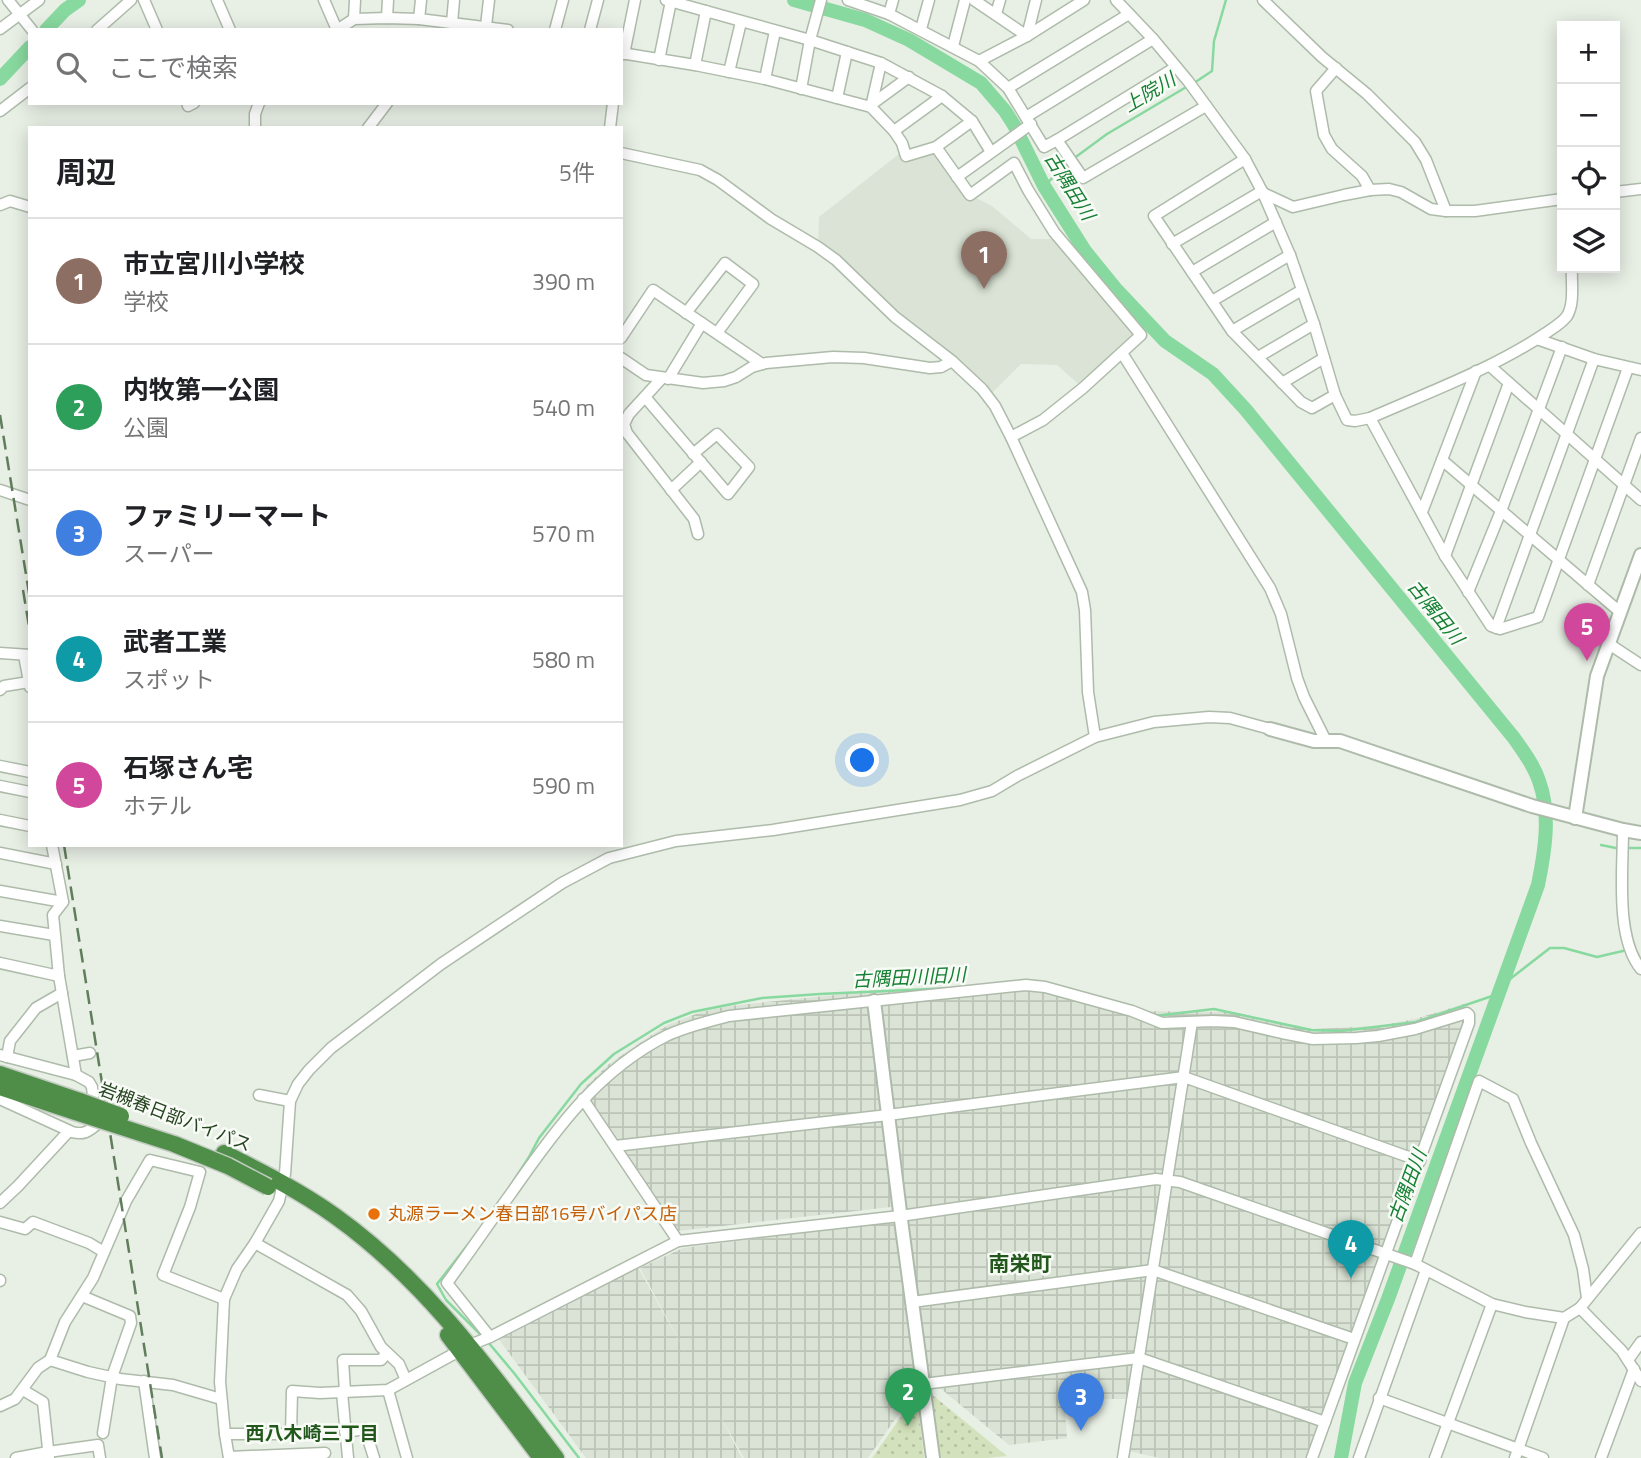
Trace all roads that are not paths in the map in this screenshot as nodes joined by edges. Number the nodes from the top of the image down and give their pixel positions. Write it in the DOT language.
graph roads {
  1 [pos="8,0"];
  2 [pos="39,0"];
  3 [pos="131,0"];
  4 [pos="144,0"];
  5 [pos="217,0"];
  6 [pos="324,0"];
  7 [pos="355,0"];
  8 [pos="388,0"];
  9 [pos="421,0"];
  10 [pos="454,0"];
  11 [pos="489,0"];
  12 [pos="563,0"];
  13 [pos="598,0"];
  14 [pos="635,0"];
  15 [pos="821,0"];
  16 [pos="893,0"];
  17 [pos="929,0"];
  18 [pos="965,0"];
  19 [pos="974,0"];
  20 [pos="1000,0"];
  21 [pos="1036,0"];
  22 [pos="1084,0"];
  23 [pos="1116,0"];
  24 [pos="1263,0"];
  25 [pos="669,1"];
  26 [pos="854,1"];
  27 [pos="706,11"];
  28 [pos="889,14"];
  29 [pos="996,14"];
  30 [pos="1129,14"];
  31 [pos="21,15"];
  32 [pos="387,18"];
  33 [pos="354,19"];
  34 [pos="419,19"];
  35 [pos="741,22"];
  36 [pos="452,23"];
  37 [pos="486,26"];
  38 [pos="31,28"];
  39 [pos="99,28"];
  40 [pos="156,28"];
  41 [pos="229,28"];
  42 [pos="336,28"];
  43 [pos="340,28"];
  44 [pos="497,28"];
  45 [pos="556,28"];
  46 [pos="591,28"];
  47 [pos="0,29"];
  48 [pos="921,29"];
  49 [pos="775,32"];
  50 [pos="1027,36"];
  51 [pos="1153,39"];
  52 [pos="810,40"];
  53 [pos="953,46"];
  54 [pos="847,52"];
  55 [pos="623,54"];
  56 [pos="659,60"];
  57 [pos="979,61"];
  58 [pos="881,63"];
  59 [pos="695,65"];
  60 [pos="1176,67"];
  61 [pos="1336,68"];
  62 [pos="729,72"];
  63 [pos="909,77"];
  64 [pos="765,79"];
  65 [pos="1008,88"];
  66 [pos="801,89"];
  67 [pos="28,90"];
  68 [pos="943,96"];
  69 [pos="837,98"];
  70 [pos="258,105"];
  71 [pos="385,105"];
  72 [pos="613,105"];
  73 [pos="871,105"];
  74 [pos="1206,106"];
  75 [pos="0,111"];
  76 [pos="1029,120"];
  77 [pos="972,121"];
  78 [pos="255,126"];
  79 [pos="370,126"];
  80 [pos="610,126"];
  81 [pos="894,131"];
  82 [pos="1057,141"];
  83 [pos="936,147"];
  84 [pos="992,152"];
  85 [pos="623,153"];
  86 [pos="1245,159"];
  87 [pos="957,177"];
  88 [pos="1641,189"];
  89 [pos="1370,190"];
  90 [pos="1620,191"];
  91 [pos="1263,192"];
  92 [pos="1557,200"];
  93 [pos="0,205"];
  94 [pos="28,206"];
  95 [pos="1446,211"];
  96 [pos="1276,222"];
  97 [pos="1172,244"];
  98 [pos="1290,256"];
  99 [pos="1192,272"];
  100 [pos="1572,273"];
  101 [pos="1302,290"];
  102 [pos="1212,301"];
  103 [pos="686,313"];
  104 [pos="702,323"];
  105 [pos="1314,324"];
  106 [pos="1232,331"];
  107 [pos="717,333"];
  108 [pos="623,335"];
  109 [pos="1537,339"];
  110 [pos="1562,347"];
  111 [pos="1122,353"];
  112 [pos="1258,357"];
  113 [pos="1324,358"];
  114 [pos="623,359"];
  115 [pos="1594,359"];
  116 [pos="952,361"];
  117 [pos="762,364"];
  118 [pos="1490,366"];
  119 [pos="1629,368"];
  120 [pos="1641,370"];
  121 [pos="1476,371"];
  122 [pos="665,378"];
  123 [pos="1282,383"];
  124 [pos="1509,383"];
  125 [pos="1335,395"];
  126 [pos="645,397"];
  127 [pos="1538,408"];
  128 [pos="1370,418"];
  129 [pos="1566,434"];
  130 [pos="1011,437"];
  131 [pos="1641,438"];
  132 [pos="693,454"];
  133 [pos="1442,460"];
  134 [pos="1595,460"];
  135 [pos="701,462"];
  136 [pos="1624,485"];
  137 [pos="1472,486"];
  138 [pos="0,490"];
  139 [pos="671,490"];
  140 [pos="28,499"];
  141 [pos="1641,500"];
  142 [pos="1501,511"];
  143 [pos="1422,512"];
  144 [pos="698,534"];
  145 [pos="1530,536"];
  146 [pos="1641,555"];
  147 [pos="1445,556"];
  148 [pos="1559,561"];
  149 [pos="1588,585"];
  150 [pos="1468,592"];
  151 [pos="1620,612"];
  152 [pos="1496,628"];
  153 [pos="1609,644"];
  154 [pos="0,653"];
  155 [pos="27,655"];
  156 [pos="1641,665"];
  157 [pos="28,685"];
  158 [pos="0,690"];
  159 [pos="1270,729"];
  160 [pos="1095,737"];
  161 [pos="1326,741"];
  162 [pos="0,766"];
  163 [pos="28,772"];
  164 [pos="0,786"];
  165 [pos="28,792"];
  166 [pos="1575,818"];
  167 [pos="0,820"];
  168 [pos="28,826"];
  169 [pos="1623,830"];
  170 [pos="1641,833"];
  171 [pos="52,847"];
  172 [pos="0,853"];
  173 [pos="56,864"];
  174 [pos="0,891"];
  175 [pos="62,902"];
  176 [pos="0,926"];
  177 [pos="54,935"];
  178 [pos="0,963"];
  179 [pos="1641,968"];
  180 [pos="59,976"];
  181 [pos="62,993"];
  182 [pos="874,1001"];
  183 [pos="1192,1022"];
  184 [pos="90,1053"];
  185 [pos="4,1056"];
  186 [pos="73,1056"];
  187 [pos="0,1074"];
  188 [pos="76,1075"];
  189 [pos="1184,1077"];
  190 [pos="0,1087"];
  191 [pos="259,1095"];
  192 [pos="0,1099"];
  193 [pos="583,1099"];
  194 [pos="290,1101"];
  195 [pos="78,1107"];
  196 [pos="888,1115"];
  197 [pos="69,1131"];
  198 [pos="615,1146"];
  199 [pos="1420,1161"];
  200 [pos="1167,1179"];
  201 [pos="276,1185"];
  202 [pos="0,1203"];
  203 [pos="900,1216"];
  204 [pos="0,1222"];
  205 [pos="1641,1233"];
  206 [pos="678,1241"];
  207 [pos="255,1242"];
  208 [pos="104,1252"];
  209 [pos="1389,1256"];
  210 [pos="1415,1264"];
  211 [pos="1153,1270"];
  212 [pos="1426,1270"];
  213 [pos="82,1296"];
  214 [pos="1587,1298"];
  215 [pos="224,1299"];
  216 [pos="912,1301"];
  217 [pos="1492,1304"];
  218 [pos="1580,1308"];
  219 [pos="1564,1318"];
  220 [pos="490,1337"];
  221 [pos="1354,1339"];
  222 [pos="1641,1342"];
  223 [pos="466,1348"];
  224 [pos="387,1353"];
  225 [pos="1139,1358"];
  226 [pos="50,1360"];
  227 [pos="1631,1364"];
  228 [pos="112,1377"];
  229 [pos="405,1380"];
  230 [pos="144,1381"];
  231 [pos="1641,1381"];
  232 [pos="923,1384"];
  233 [pos="23,1390"];
  234 [pos="388,1390"];
  235 [pos="344,1392"];
  236 [pos="1379,1398"];
  237 [pos="221,1399"];
  238 [pos="0,1406"];
  239 [pos="1325,1422"];
  240 [pos="1447,1423"];
  241 [pos="345,1432"];
  242 [pos="103,1433"];
  243 [pos="225,1434"];
  244 [pos="325,1452"];
  245 [pos="1516,1453"];
  246 [pos="48,1455"];
  247 [pos="229,1457"];
  248 [pos="16,1458"];
  249 [pos="100,1458"];
  250 [pos="155,1458"];
  251 [pos="348,1458"];
  252 [pos="373,1458"];
  253 [pos="407,1458"];
  254 [pos="541,1458"];
  255 [pos="556,1458"];
  256 [pos="933,1458"];
  257 [pos="1123,1458"];
  258 [pos="1312,1458"];
  259 [pos="1359,1458"];
  260 [pos="1435,1458"];
  261 [pos="1543,1458"];
  262 [pos="1601,1458"];
  1 -- 31 [label="street"];
  2 -- 31 [label="street"];
  3 -- 39 [label="street"];
  4 -- 40 [label="street"];
  5 -- 41 [label="street"];
  6 -- 42 [label="street"];
  7 -- 33 [label="street"];
  8 -- 32 [label="street"];
  9 -- 34 [label="street"];
  10 -- 36 [label="street"];
  11 -- 37 [label="street"];
  12 -- 45 [label="street"];
  13 -- 46 [label="street"];
  14 -- 55 [label="street"];
  15 -- 52 [label="street"];
  16 -- 28 [label="street"];
  17 -- 48 [label="street"];
  18 -- 53 [label="street"];
  19 -- 29 [label="street"];
  20 -- 29 [label="street"];
  21 -- 50 [label="street"];
  22 -- 50 [label="street"];
  23 -- 30 [label="street"];
  24 -- 61 [label="street"];
  25 -- 27 [label="street"];
  25 -- 56 [label="street"];
  26 -- 28 [label="street"];
  27 -- 35 [label="street"];
  27 -- 59 [label="street"];
  28 -- 48 [label="street"];
  29 -- 50 [label="street"];
  30 -- 51 [label="street"];
  30 -- 65 [label="street"];
  31 -- 38 [label="street"];
  31 -- 47 [label="street"];
  32 -- 33 [label="street"];
  32 -- 34 [label="street"];
  33 -- 43 [label="street"];
  34 -- 36 [label="street"];
  35 -- 49 [label="street"];
  35 -- 62 [label="street"];
  36 -- 37 [label="street"];
  37 -- 44 [label="street"];
  48 -- 53 [label="street"];
  49 -- 52 [label="street"];
  49 -- 64 [label="street"];
  50 -- 57 [label="street"];
  51 -- 60 [label="street"];
  51 -- 76 [label="street"];
  52 -- 54 [label="street"];
  52 -- 66 [label="street"];
  53 -- 57 [label="street"];
  54 -- 58 [label="street"];
  54 -- 69 [label="street"];
  55 -- 56 [label="street"];
  56 -- 59 [label="street"];
  57 -- 65 [label="street"];
  58 -- 63 [label="street"];
  58 -- 73 [label="street"];
  59 -- 62 [label="street"];
  60 -- 74 [label="street"];
  60 -- 82 [label="street"];
  61 -- 89 [label="street"];
  61 -- 95 [label="street"];
  62 -- 64 [label="street"];
  63 -- 68 [label="street"];
  63 -- 73 [label="street"];
  64 -- 66 [label="street"];
  65 -- 76 [label="street"];
  66 -- 69 [label="street"];
  67 -- 75 [label="street"];
  68 -- 77 [label="street"];
  68 -- 81 [label="street"];
  69 -- 73 [label="street"];
  70 -- 78 [label="street"];
  71 -- 79 [label="street"];
  72 -- 80 [label="street"];
  73 -- 81 [label="street"];
  74 -- 82 [label="street"];
  74 -- 86 [label="street"];
  76 -- 82 [label="street"];
  76 -- 84 [label="street"];
  77 -- 83 [label="street"];
  77 -- 84 [label="street"];
  81 -- 83 [label="street"];
  83 -- 87 [label="street"];
  84 -- 87 [label="street"];
  85 -- 116 [label="street"];
  86 -- 91 [label="street"];
  86 -- 97 [label="street"];
  87 -- 111 [label="street"];
  88 -- 90 [label="street"];
  89 -- 91 [label="street"];
  89 -- 95 [label="street"];
  91 -- 96 [label="street"];
  91 -- 97 [label="street"];
  92 -- 95 [label="street"];
  93 -- 94 [label="street"];
  96 -- 98 [label="street"];
  96 -- 99 [label="street"];
  97 -- 99 [label="street"];
  98 -- 101 [label="street"];
  98 -- 102 [label="street"];
  99 -- 102 [label="street"];
  100 -- 109 [label="street"];
  101 -- 105 [label="street"];
  101 -- 106 [label="street"];
  102 -- 106 [label="street"];
  103 -- 104 [label="street"];
  103 -- 107 [label="street"];
  103 -- 108 [label="street"];
  104 -- 107 [label="street"];
  104 -- 122 [label="street"];
  105 -- 112 [label="street"];
  105 -- 113 [label="street"];
  106 -- 112 [label="street"];
  107 -- 117 [label="street"];
  109 -- 110 [label="street"];
  109 -- 118 [label="street"];
  110 -- 115 [label="street"];
  110 -- 127 [label="street"];
  111 -- 130 [label="street"];
  111 -- 161 [label="street"];
  112 -- 123 [label="street"];
  113 -- 123 [label="street"];
  113 -- 125 [label="street"];
  114 -- 122 [label="street"];
  115 -- 119 [label="street"];
  115 -- 129 [label="street"];
  116 -- 117 [label="street"];
  116 -- 130 [label="street"];
  117 -- 122 [label="street"];
  118 -- 121 [label="street"];
  118 -- 124 [label="street"];
  119 -- 120 [label="street"];
  119 -- 134 [label="street"];
  121 -- 128 [label="street"];
  121 -- 133 [label="street"];
  122 -- 126 [label="street"];
  123 -- 125 [label="street"];
  124 -- 127 [label="street"];
  124 -- 137 [label="street"];
  125 -- 128 [label="street"];
  126 -- 132 [label="street"];
  126 -- 139 [label="street"];
  127 -- 129 [label="street"];
  127 -- 142 [label="street"];
  128 -- 143 [label="street"];
  129 -- 134 [label="street"];
  129 -- 145 [label="street"];
  130 -- 160 [label="street"];
  131 -- 136 [label="street"];
  132 -- 135 [label="street"];
  132 -- 135 [label="street"];
  133 -- 137 [label="street"];
  133 -- 143 [label="street"];
  134 -- 136 [label="street"];
  134 -- 148 [label="street"];
  135 -- 139 [label="street"];
  136 -- 141 [label="street"];
  136 -- 149 [label="street"];
  137 -- 142 [label="street"];
  137 -- 147 [label="street"];
  138 -- 140 [label="street"];
  139 -- 144 [label="street"];
  142 -- 145 [label="street"];
  142 -- 150 [label="street"];
  143 -- 147 [label="street"];
  145 -- 148 [label="street"];
  145 -- 152 [label="street"];
  146 -- 151 [label="street"];
  147 -- 150 [label="street"];
  148 -- 149 [label="street"];
  148 -- 152 [label="street"];
  149 -- 151 [label="street"];
  150 -- 152 [label="street"];
  151 -- 153 [label="street"];
  153 -- 156 [label="street"];
  153 -- 166 [label="street"];
  154 -- 155 [label="street"];
  157 -- 158 [label="street"];
  159 -- 160 [label="street"];
  159 -- 161 [label="street"];
  160 -- 194 [label="street"];
  161 -- 166 [label="street"];
  162 -- 163 [label="street"];
  164 -- 165 [label="street"];
  166 -- 169 [label="street"];
  167 -- 168 [label="street"];
  169 -- 170 [label="street"];
  169 -- 179 [label="street"];
  171 -- 173 [label="street"];
  172 -- 173 [label="street"];
  173 -- 175 [label="street"];
  174 -- 175 [label="street"];
  175 -- 177 [label="street"];
  176 -- 177 [label="street"];
  177 -- 180 [label="street"];
  178 -- 180 [label="street"];
  180 -- 181 [label="street"];
  181 -- 185 [label="street"];
  181 -- 186 [label="street"];
  182 -- 183 [label="street"];
  182 -- 193 [label="street"];
  182 -- 196 [label="street"];
  183 -- 189 [label="street"];
  183 -- 199 [label="street"];
  184 -- 186 [label="street"];
  185 -- 188 [label="street"];
  186 -- 188 [label="street"];
  187 -- 195 [label="highway, 岩槻春日部バイパス"];
  188 -- 197 [label="street"];
  189 -- 196 [label="street"];
  189 -- 199 [label="street"];
  189 -- 200 [label="street"];
  190 -- 195 [label="highway, 岩槻春日部バイパス"];
  191 -- 194 [label="street"];
  192 -- 197 [label="street"];
  193 -- 198 [label="street"];
  193 -- 220 [label="street"];
  194 -- 201 [label="street"];
  195 -- 201 [label="highway, 岩槻春日部バイパス, bridge"];
  196 -- 198 [label="street"];
  196 -- 203 [label="street"];
  197 -- 202 [label="street"];
  198 -- 206 [label="street"];
  199 -- 209 [label="street"];
  200 -- 203 [label="street"];
  200 -- 209 [label="street"];
  200 -- 211 [label="street"];
  201 -- 207 [label="street"];
  201 -- 223 [label="highway, 岩槻春日部バイパス"];
  203 -- 206 [label="street"];
  203 -- 216 [label="street"];
  204 -- 208 [label="street"];
  205 -- 214 [label="street"];
  206 -- 220 [label="street"];
  207 -- 215 [label="street"];
  207 -- 224 [label="street"];
  208 -- 213 [label="street"];
  208 -- 215 [label="street"];
  209 -- 210 [label="street"];
  209 -- 221 [label="street"];
  210 -- 212 [label="street"];
  210 -- 214 [label="street"];
  211 -- 216 [label="street"];
  211 -- 221 [label="street"];
  211 -- 225 [label="street"];
  212 -- 217 [label="street"];
  212 -- 236 [label="street"];
  213 -- 226 [label="street"];
  213 -- 228 [label="street"];
  214 -- 218 [label="street"];
  215 -- 237 [label="street"];
  216 -- 232 [label="street"];
  217 -- 219 [label="street"];
  217 -- 240 [label="street"];
  218 -- 219 [label="street"];
  218 -- 227 [label="street"];
  219 -- 245 [label="street"];
  220 -- 223 [label="street"];
  221 -- 239 [label="street"];
  222 -- 227 [label="street"];
  223 -- 229 [label="street"];
  223 -- 254 [label="highway, 岩槻春日部バイパス"];
  223 -- 255 [label="highway, 岩槻春日部バイパス"];
  224 -- 229 [label="street"];
  224 -- 235 [label="street"];
  225 -- 232 [label="street"];
  225 -- 239 [label="street"];
  225 -- 257 [label="street"];
  226 -- 228 [label="street"];
  226 -- 233 [label="street"];
  227 -- 231 [label="street"];
  227 -- 262 [label="street"];
  228 -- 230 [label="street"];
  228 -- 242 [label="street"];
  229 -- 234 [label="street"];
  230 -- 237 [label="street"];
  230 -- 250 [label="street"];
  232 -- 256 [label="street"];
  233 -- 238 [label="street"];
  233 -- 246 [label="street"];
  234 -- 235 [label="street"];
  234 -- 253 [label="street"];
  235 -- 241 [label="street"];
  235 -- 243 [label="street"];
  236 -- 240 [label="street"];
  236 -- 259 [label="street"];
  237 -- 243 [label="street"];
  239 -- 258 [label="street"];
  240 -- 245 [label="street"];
  240 -- 260 [label="street"];
  241 -- 251 [label="street"];
  241 -- 252 [label="street"];
  243 -- 247 [label="street"];
  244 -- 247 [label="street"];
  245 -- 261 [label="street"];
  246 -- 248 [label="street"];
  246 -- 249 [label="street"];
}
